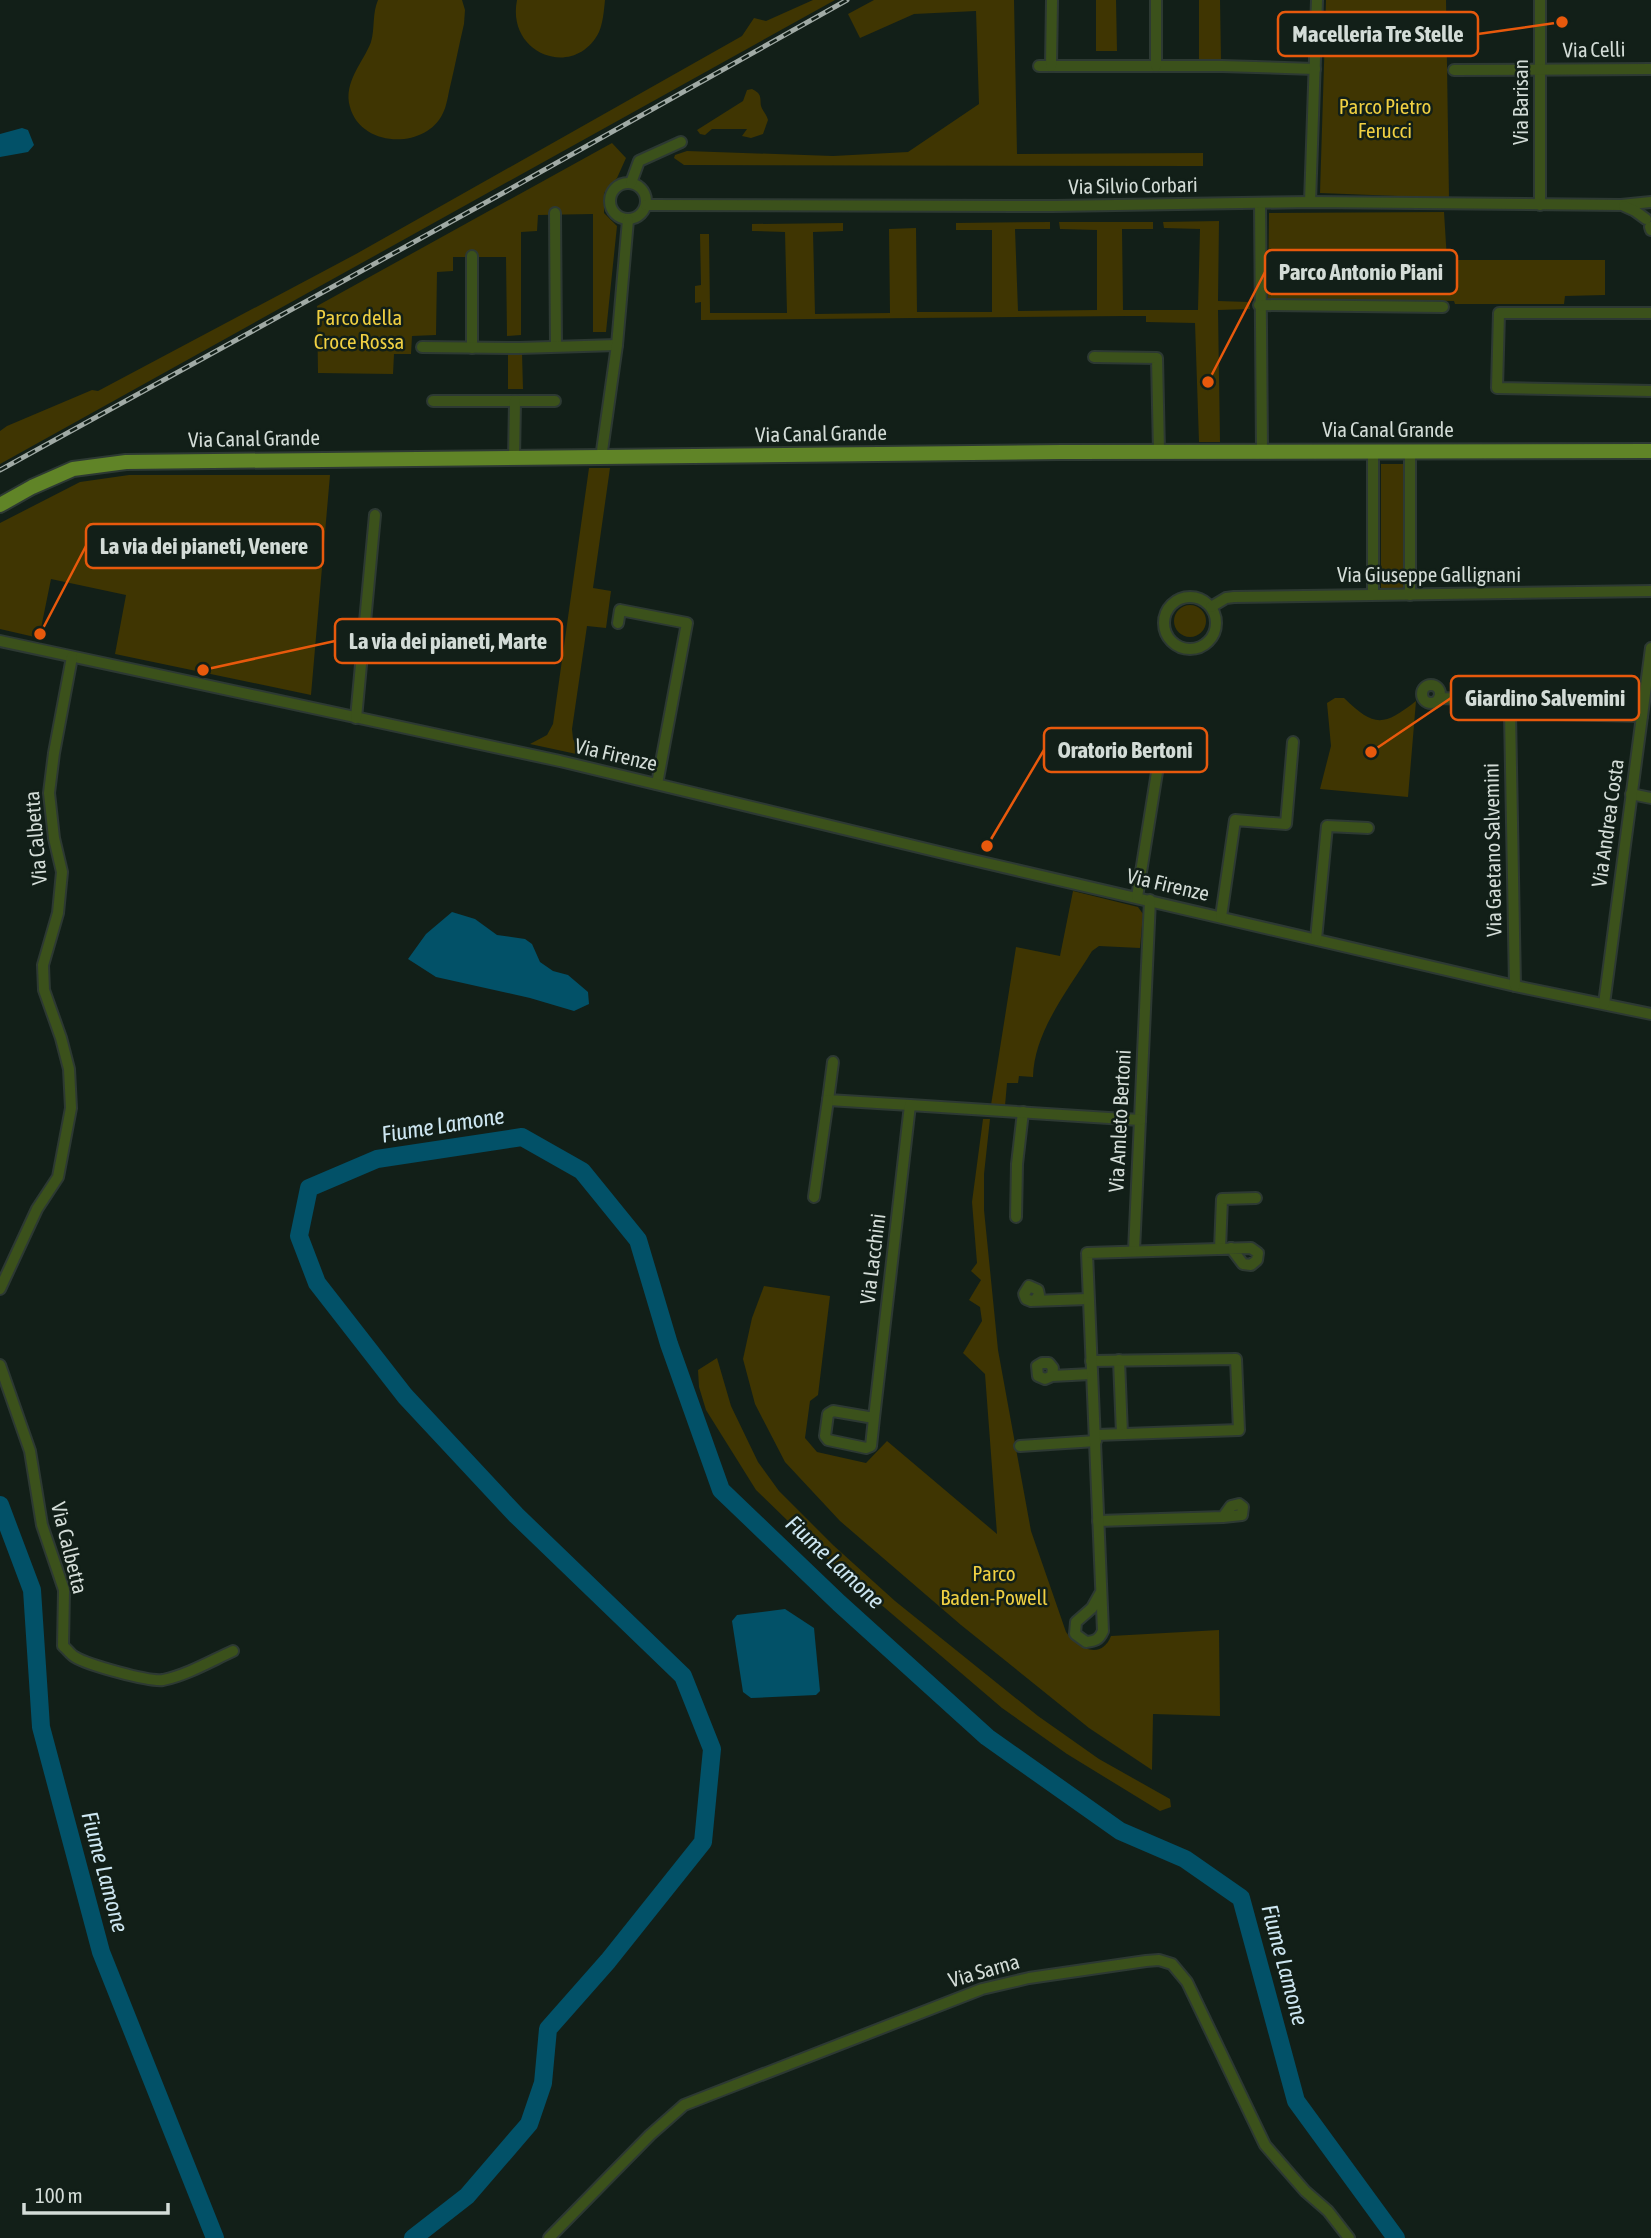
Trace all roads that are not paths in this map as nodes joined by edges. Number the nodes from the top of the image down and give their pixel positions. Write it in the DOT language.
graph roads {
  1 [pos="1052,0"];
  2 [pos="1156,0"];
  3 [pos="1317,0"];
  4 [pos="1540,0"];
  5 [pos="1156,66"];
  6 [pos="1315,69"];
  7 [pos="1651,69"];
  8 [pos="1454,70"];
  9 [pos="1541,70"];
  10 [pos="681,142"];
  11 [pos="631,183"];
  12 [pos="1310,202"];
  13 [pos="1651,202"];
  14 [pos="1260,204"];
  15 [pos="646,205"];
  16 [pos="1540,205"];
  17 [pos="1621,205"];
  18 [pos="555,213"];
  19 [pos="628,220"];
  20 [pos="1649,226"];
  21 [pos="472,256"];
  22 [pos="1259,305"];
  23 [pos="1443,307"];
  24 [pos="1651,313"];
  25 [pos="617,345"];
  26 [pos="556,346"];
  27 [pos="422,348"];
  28 [pos="472,348"];
  29 [pos="1094,357"];
  30 [pos="1651,391"];
  31 [pos="433,401"];
  32 [pos="515,401"];
  33 [pos="555,401"];
  34 [pos="1262,451"];
  35 [pos="1410,451"];
  36 [pos="1651,451"];
  37 [pos="1159,452"];
  38 [pos="1373,452"];
  39 [pos="601,458"];
  40 [pos="514,459"];
  41 [pos="0,505"];
  42 [pos="375,515"];
  43 [pos="1651,591"];
  44 [pos="1373,594"];
  45 [pos="1410,595"];
  46 [pos="622,597"];
  47 [pos="1211,607"];
  48 [pos="620,610"];
  49 [pos="618,623"];
  50 [pos="0,642"];
  51 [pos="1651,648"];
  52 [pos="72,657"];
  53 [pos="1439,698"];
  54 [pos="1510,713"];
  55 [pos="1642,716"];
  56 [pos="356,718"];
  57 [pos="1293,742"];
  58 [pos="1199,748"];
  59 [pos="657,784"];
  60 [pos="1631,793"];
  61 [pos="1651,798"];
  62 [pos="1368,828"];
  63 [pos="1137,897"];
  64 [pos="1150,900"];
  65 [pos="1221,917"];
  66 [pos="1316,939"];
  67 [pos="1515,986"];
  68 [pos="1604,1004"];
  69 [pos="1651,1014"];
  70 [pos="833,1062"];
  71 [pos="828,1100"];
  72 [pos="910,1105"];
  73 [pos="1023,1112"];
  74 [pos="1140,1120"];
  75 [pos="814,1197"];
  76 [pos="1256,1198"];
  77 [pos="1016,1217"];
  78 [pos="1134,1251"];
  79 [pos="0,1289"];
  80 [pos="1088,1299"];
  81 [pos="1035,1300"];
  82 [pos="1119,1360"];
  83 [pos="1091,1361"];
  84 [pos="0,1365"];
  85 [pos="1091,1374"];
  86 [pos="1052,1376"];
  87 [pos="874,1418"];
  88 [pos="1122,1434"];
  89 [pos="1096,1438"];
  90 [pos="1020,1446"];
  91 [pos="1223,1517"];
  92 [pos="1098,1521"];
  93 [pos="1101,1592"];
  94 [pos="233,1651"];
  95 [pos="549,2238"];
  96 [pos="1349,2238"];
  1 -- 5 [label="street"];
  2 -- 5 [label="street"];
  3 -- 6 [label="street"];
  4 -- 9 [label="street, Via Barisan"];
  5 -- 6 [label="street"];
  6 -- 12 [label="street"];
  7 -- 9 [label="street, Via Celli"];
  8 -- 9 [label="street, Via Celli"];
  9 -- 16 [label="street, Via Barisan"];
  10 -- 11 [label="street"];
  11 -- 15 [label="street"];
  11 -- 19 [label="street"];
  12 -- 14 [label="street, Via Silvio Corbari"];
  12 -- 16 [label="street, Via Silvio Corbari"];
  13 -- 17 [label="street, Via Silvio Corbari"];
  13 -- 20 [label="street, Via Silvio Corbari"];
  14 -- 15 [label="street, Via Silvio Corbari"];
  14 -- 22 [label="street"];
  15 -- 19 [label="street"];
  16 -- 17 [label="street, Via Silvio Corbari"];
  17 -- 20 [label="street, Via Silvio Corbari"];
  18 -- 26 [label="street"];
  19 -- 25 [label="street"];
  21 -- 28 [label="street"];
  22 -- 23 [label="street"];
  22 -- 34 [label="street"];
  24 -- 30 [label="street"];
  25 -- 26 [label="street"];
  25 -- 39 [label="street"];
  26 -- 28 [label="street"];
  27 -- 28 [label="street"];
  29 -- 37 [label="street"];
  31 -- 32 [label="street"];
  32 -- 33 [label="street"];
  32 -- 40 [label="street"];
  34 -- 37 [label="main road, Via Canal Grande"];
  34 -- 38 [label="main road, Via Canal Grande"];
  35 -- 36 [label="main road, Via Canal Grande"];
  35 -- 38 [label="main road, Via Canal Grande"];
  35 -- 45 [label="street"];
  37 -- 39 [label="main road, Via Canal Grande"];
  38 -- 44 [label="street"];
  39 -- 40 [label="main road, Via Canal Grande"];
  40 -- 41 [label="main road, Via Canal Grande"];
  42 -- 56 [label="street"];
  43 -- 45 [label="street, Via Giuseppe Gallignani"];
  44 -- 45 [label="street, Via Giuseppe Gallignani"];
  44 -- 47 [label="street, Via Giuseppe Gallignani"];
  46 -- 48 [label="street"];
  47 -- 47 [label="street, Via Giuseppe Gallignani"];
  48 -- 49 [label="street"];
  48 -- 59 [label="street"];
  50 -- 52 [label="street, Via Firenze"];
  51 -- 55 [label="street, Via Andrea Costa"];
  52 -- 56 [label="street, Via Firenze"];
  52 -- 79 [label="street, Via Calbetta"];
  53 -- 54 [label="street"];
  54 -- 55 [label="street"];
  54 -- 67 [label="street, Via Gaetano Salvemini"];
  55 -- 60 [label="street, Via Andrea Costa"];
  56 -- 59 [label="street, Via Firenze"];
  57 -- 65 [label="street, Via Firenze"];
  58 -- 63 [label="street"];
  59 -- 63 [label="street, Via Firenze"];
  60 -- 61 [label="street"];
  60 -- 68 [label="street, Via Andrea Costa"];
  62 -- 66 [label="street"];
  63 -- 64 [label="street, Via Firenze"];
  64 -- 65 [label="street, Via Firenze"];
  64 -- 74 [label="street, Via Amleto Bertoni"];
  65 -- 66 [label="street, Via Firenze"];
  66 -- 67 [label="street, Via Firenze"];
  67 -- 68 [label="street, Via Firenze"];
  68 -- 69 [label="street, Via Firenze"];
  70 -- 71 [label="street"];
  71 -- 72 [label="street"];
  71 -- 75 [label="street"];
  72 -- 73 [label="street"];
  72 -- 87 [label="street, Via Lacchini"];
  73 -- 74 [label="street"];
  73 -- 77 [label="street"];
  74 -- 78 [label="street, Via Amleto Bertoni"];
  76 -- 78 [label="street"];
  78 -- 80 [label="street"];
  80 -- 81 [label="street"];
  80 -- 83 [label="street"];
  82 -- 83 [label="street"];
  82 -- 88 [label="street"];
  82 -- 88 [label="street"];
  83 -- 85 [label="street"];
  84 -- 94 [label="street, Via Calbetta"];
  85 -- 86 [label="street"];
  85 -- 89 [label="street"];
  87 -- 87 [label="street, Via Lacchini"];
  88 -- 89 [label="street"];
  89 -- 90 [label="street"];
  89 -- 92 [label="street"];
  91 -- 92 [label="street"];
  92 -- 93 [label="street"];
  93 -- 93 [label="street"];
  95 -- 96 [label="street, Via Sarna"];
}
